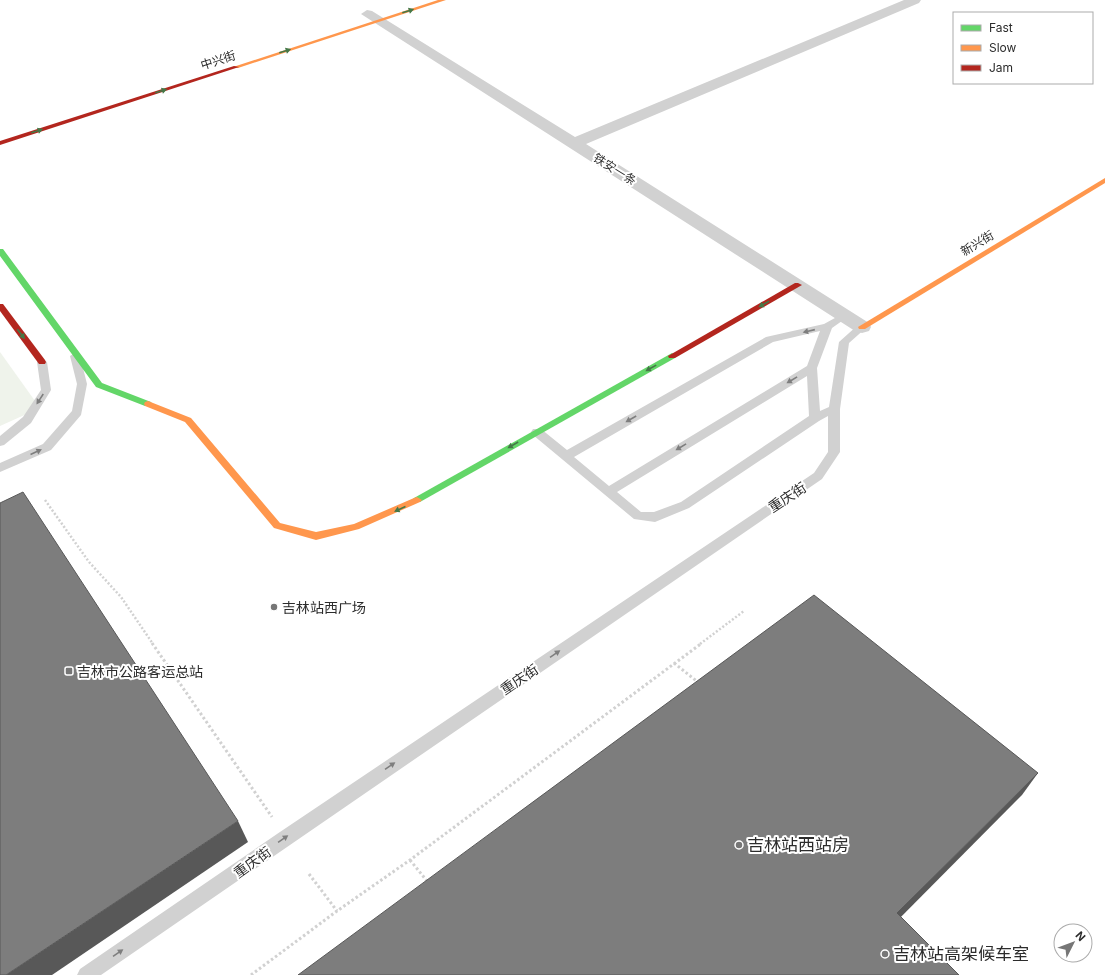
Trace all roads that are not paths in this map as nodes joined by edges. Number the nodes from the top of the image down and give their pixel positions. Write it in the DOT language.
graph roads {
  1 [pos="443,0"];
  2 [pos="915,0"];
  3 [pos="371,15"];
  4 [pos="0,143"];
  5 [pos="574,143"];
  6 [pos="1105,180"];
  7 [pos="0,251"];
  8 [pos="798,285"];
  9 [pos="0,306"];
  10 [pos="844,316"];
  11 [pos="827,326"];
  12 [pos="862,326"];
  13 [pos="74,354"];
  14 [pos="42,362"];
  15 [pos="812,368"];
  16 [pos="834,409"];
  17 [pos="815,418"];
  18 [pos="537,432"];
  19 [pos="0,442"];
  20 [pos="566,456"];
  21 [pos="0,468"];
  22 [pos="608,492"];
  23 [pos="86,975"];
  3 -- 1 [label="street, 中兴街, one-way"];
  2 -- 5 [label="street"];
  4 -- 3 [label="street, 中兴街, one-way"];
  3 -- 5 [label="street, 铁安一条"];
  5 -- 8 [label="street, 铁安一条"];
  6 -- 12 [label="street, 新兴街"];
  7 -- 13 [label="street"];
  8 -- 10 [label="street, 铁安一条"];
  8 -- 18 [label="street, one-way"];
  9 -- 14 [label="street, one-way"];
  10 -- 11 [label="lane"];
  10 -- 12 [label="street, 铁安一条"];
  11 -- 15 [label="lane"];
  11 -- 20 [label="lane, one-way"];
  12 -- 16 [label="lane, 重庆街"];
  18 -- 13 [label="street, one-way"];
  21 -- 13 [label="lane, one-way"];
  14 -- 19 [label="lane, one-way"];
  15 -- 17 [label="lane"];
  15 -- 22 [label="lane, one-way"];
  16 -- 17 [label="lane"];
  23 -- 16 [label="lane, 重庆街, one-way"];
  17 -- 22 [label="lane"];
  18 -- 20 [label="lane"];
  20 -- 22 [label="lane"];
}
